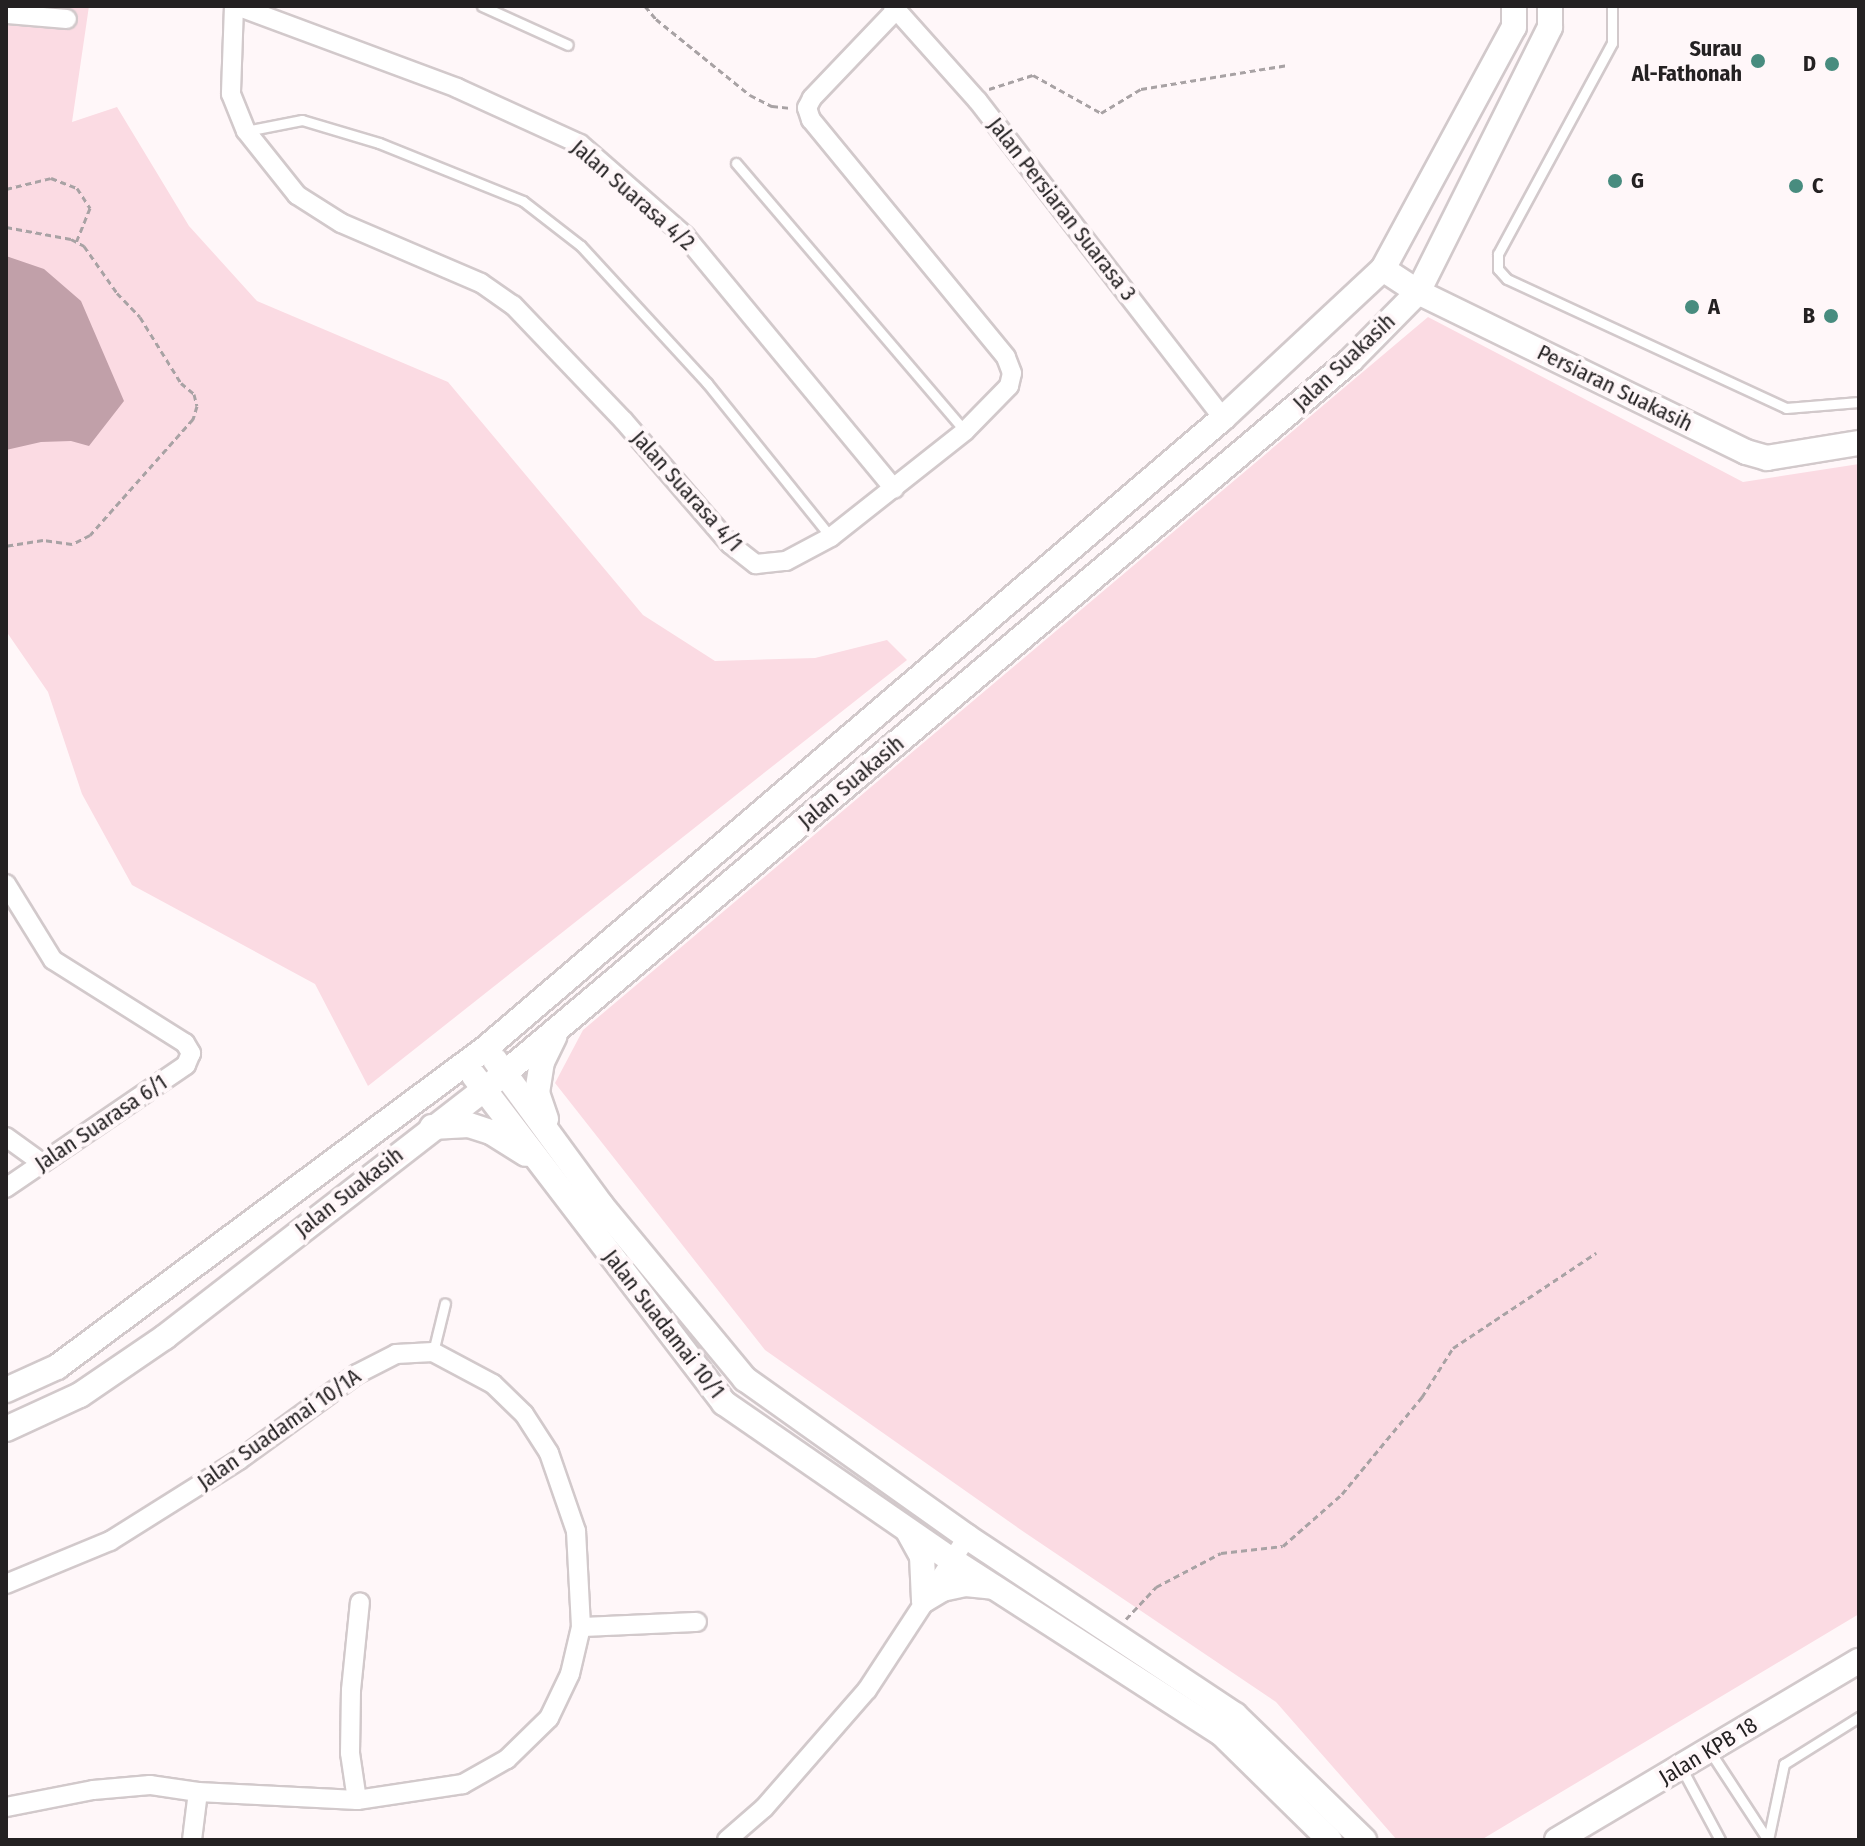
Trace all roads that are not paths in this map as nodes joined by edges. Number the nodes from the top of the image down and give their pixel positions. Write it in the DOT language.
graph roads {
  1 [pos="236,6"];
  2 [pos="482,6"];
  3 [pos="1514,6"];
  4 [pos="1550,6"];
  5 [pos="1612,6"];
  6 [pos="895,7"];
  7 [pos="6,14"];
  8 [pos="67,19"];
  9 [pos="568,45"];
  10 [pos="246,131"];
  11 [pos="736,163"];
  12 [pos="1383,269"];
  13 [pos="1418,292"];
  14 [pos="1859,402"];
  15 [pos="1223,418"];
  16 [pos="965,431"];
  17 [pos="1859,443"];
  18 [pos="894,489"];
  19 [pos="831,537"];
  20 [pos="6,884"];
  21 [pos="559,1028"];
  22 [pos="486,1048"];
  23 [pos="466,1064"];
  24 [pos="505,1073"];
  25 [pos="484,1089"];
  26 [pos="432,1127"];
  27 [pos="6,1137"];
  28 [pos="547,1152"];
  29 [pos="42,1163"];
  30 [pos="6,1188"];
  31 [pos="445,1303"];
  32 [pos="433,1352"];
  33 [pos="6,1390"];
  34 [pos="6,1429"];
  35 [pos="907,1528"];
  36 [pos="967,1537"];
  37 [pos="952,1560"];
  38 [pos="6,1584"];
  39 [pos="995,1587"];
  40 [pos="924,1600"];
  41 [pos="360,1602"];
  42 [pos="697,1622"];
  43 [pos="581,1627"];
  44 [pos="1859,1661"];
  45 [pos="1859,1717"];
  46 [pos="1709,1750"];
  47 [pos="1681,1767"];
  48 [pos="198,1792"];
  49 [pos="357,1800"];
  50 [pos="6,1807"];
  51 [pos="192,1840"];
  52 [pos="727,1840"];
  53 [pos="1330,1840"];
  54 [pos="1364,1840"];
  55 [pos="1557,1840"];
  56 [pos="1720,1840"];
  57 [pos="1768,1840"];
  1 -- 10 [label="street, Jalan Suarasa 4/1"];
  1 -- 18 [label="street, Jalan Suarasa 4/2"];
  2 -- 9 [label="lane"];
  3 -- 12 [label="main road, Jalan Suakasih"];
  4 -- 13 [label="main road, Jalan Suakasih"];
  5 -- 14 [label="lane"];
  6 -- 15 [label="street, Jalan Persiaran Suarasa 3"];
  6 -- 16 [label="street, Jalan Suarasa 4/1"];
  7 -- 8 [label="street"];
  10 -- 19 [label="lane"];
  10 -- 19 [label="street, Jalan Suarasa 4/1"];
  11 -- 16 [label="lane"];
  12 -- 13 [label="main road, Persiaran Suakasih"];
  12 -- 15 [label="main road, Jalan Suakasih"];
  13 -- 17 [label="main road, Persiaran Suakasih"];
  13 -- 21 [label="main road, Jalan Suakasih"];
  15 -- 22 [label="main road, Jalan Suakasih"];
  16 -- 18 [label="street, Jalan Suarasa 4/1"];
  18 -- 19 [label="street, Jalan Suarasa 4/1"];
  20 -- 29 [label="street, Jalan Suarasa 6/1"];
  21 -- 24 [label="main road, Jalan Suakasih"];
  21 -- 28 [label="main road"];
  22 -- 23 [label="main road, Jalan Suakasih"];
  22 -- 24 [label="main road, Jalan Suadamai 10/1"];
  23 -- 25 [label="main road, Jalan Suadamai 10/1"];
  23 -- 33 [label="main road, Jalan Suakasih"];
  24 -- 25 [label="main road, Jalan Suakasih"];
  24 -- 28 [label="main road, Jalan Suadamai 10/1"];
  25 -- 26 [label="main road, Jalan Suakasih"];
  25 -- 28 [label="main road, Jalan Suadamai 10/1"];
  26 -- 28 [label="main road"];
  26 -- 34 [label="main road, Jalan Suakasih"];
  27 -- 29 [label="street"];
  28 -- 35 [label="main road, Jalan Suadamai 10/1"];
  28 -- 36 [label="main road, Jalan Suadamai 10/1"];
  29 -- 30 [label="street, Jalan Suarasa 6/1"];
  31 -- 32 [label="lane"];
  32 -- 38 [label="street, Jalan Suadamai 10/1A"];
  32 -- 43 [label="street, Jalan Suadamai 10/1A"];
  35 -- 37 [label="main road, Jalan Suadamai 10/1"];
  35 -- 40 [label="main road"];
  36 -- 37 [label="street"];
  36 -- 54 [label="main road, Jalan Suadamai 10/1"];
  37 -- 39 [label="main road, Jalan Suadamai 10/1"];
  37 -- 40 [label="street"];
  39 -- 40 [label="main road"];
  39 -- 53 [label="main road, Jalan Suadamai 10/1"];
  40 -- 52 [label="street"];
  41 -- 49 [label="street"];
  42 -- 43 [label="street"];
  43 -- 49 [label="street, Jalan Suadamai 10/1A"];
  44 -- 46 [label="main road, Jalan KPB 18"];
  45 -- 57 [label="lane"];
  46 -- 47 [label="main road, Jalan KPB 18"];
  46 -- 57 [label="lane"];
  47 -- 55 [label="main road, Jalan KPB 18"];
  47 -- 56 [label="lane"];
  48 -- 49 [label="street, Jalan Suadamai 10/1A"];
  48 -- 50 [label="street, Jalan Suadamai 10/1A"];
  48 -- 51 [label="street"];
}
